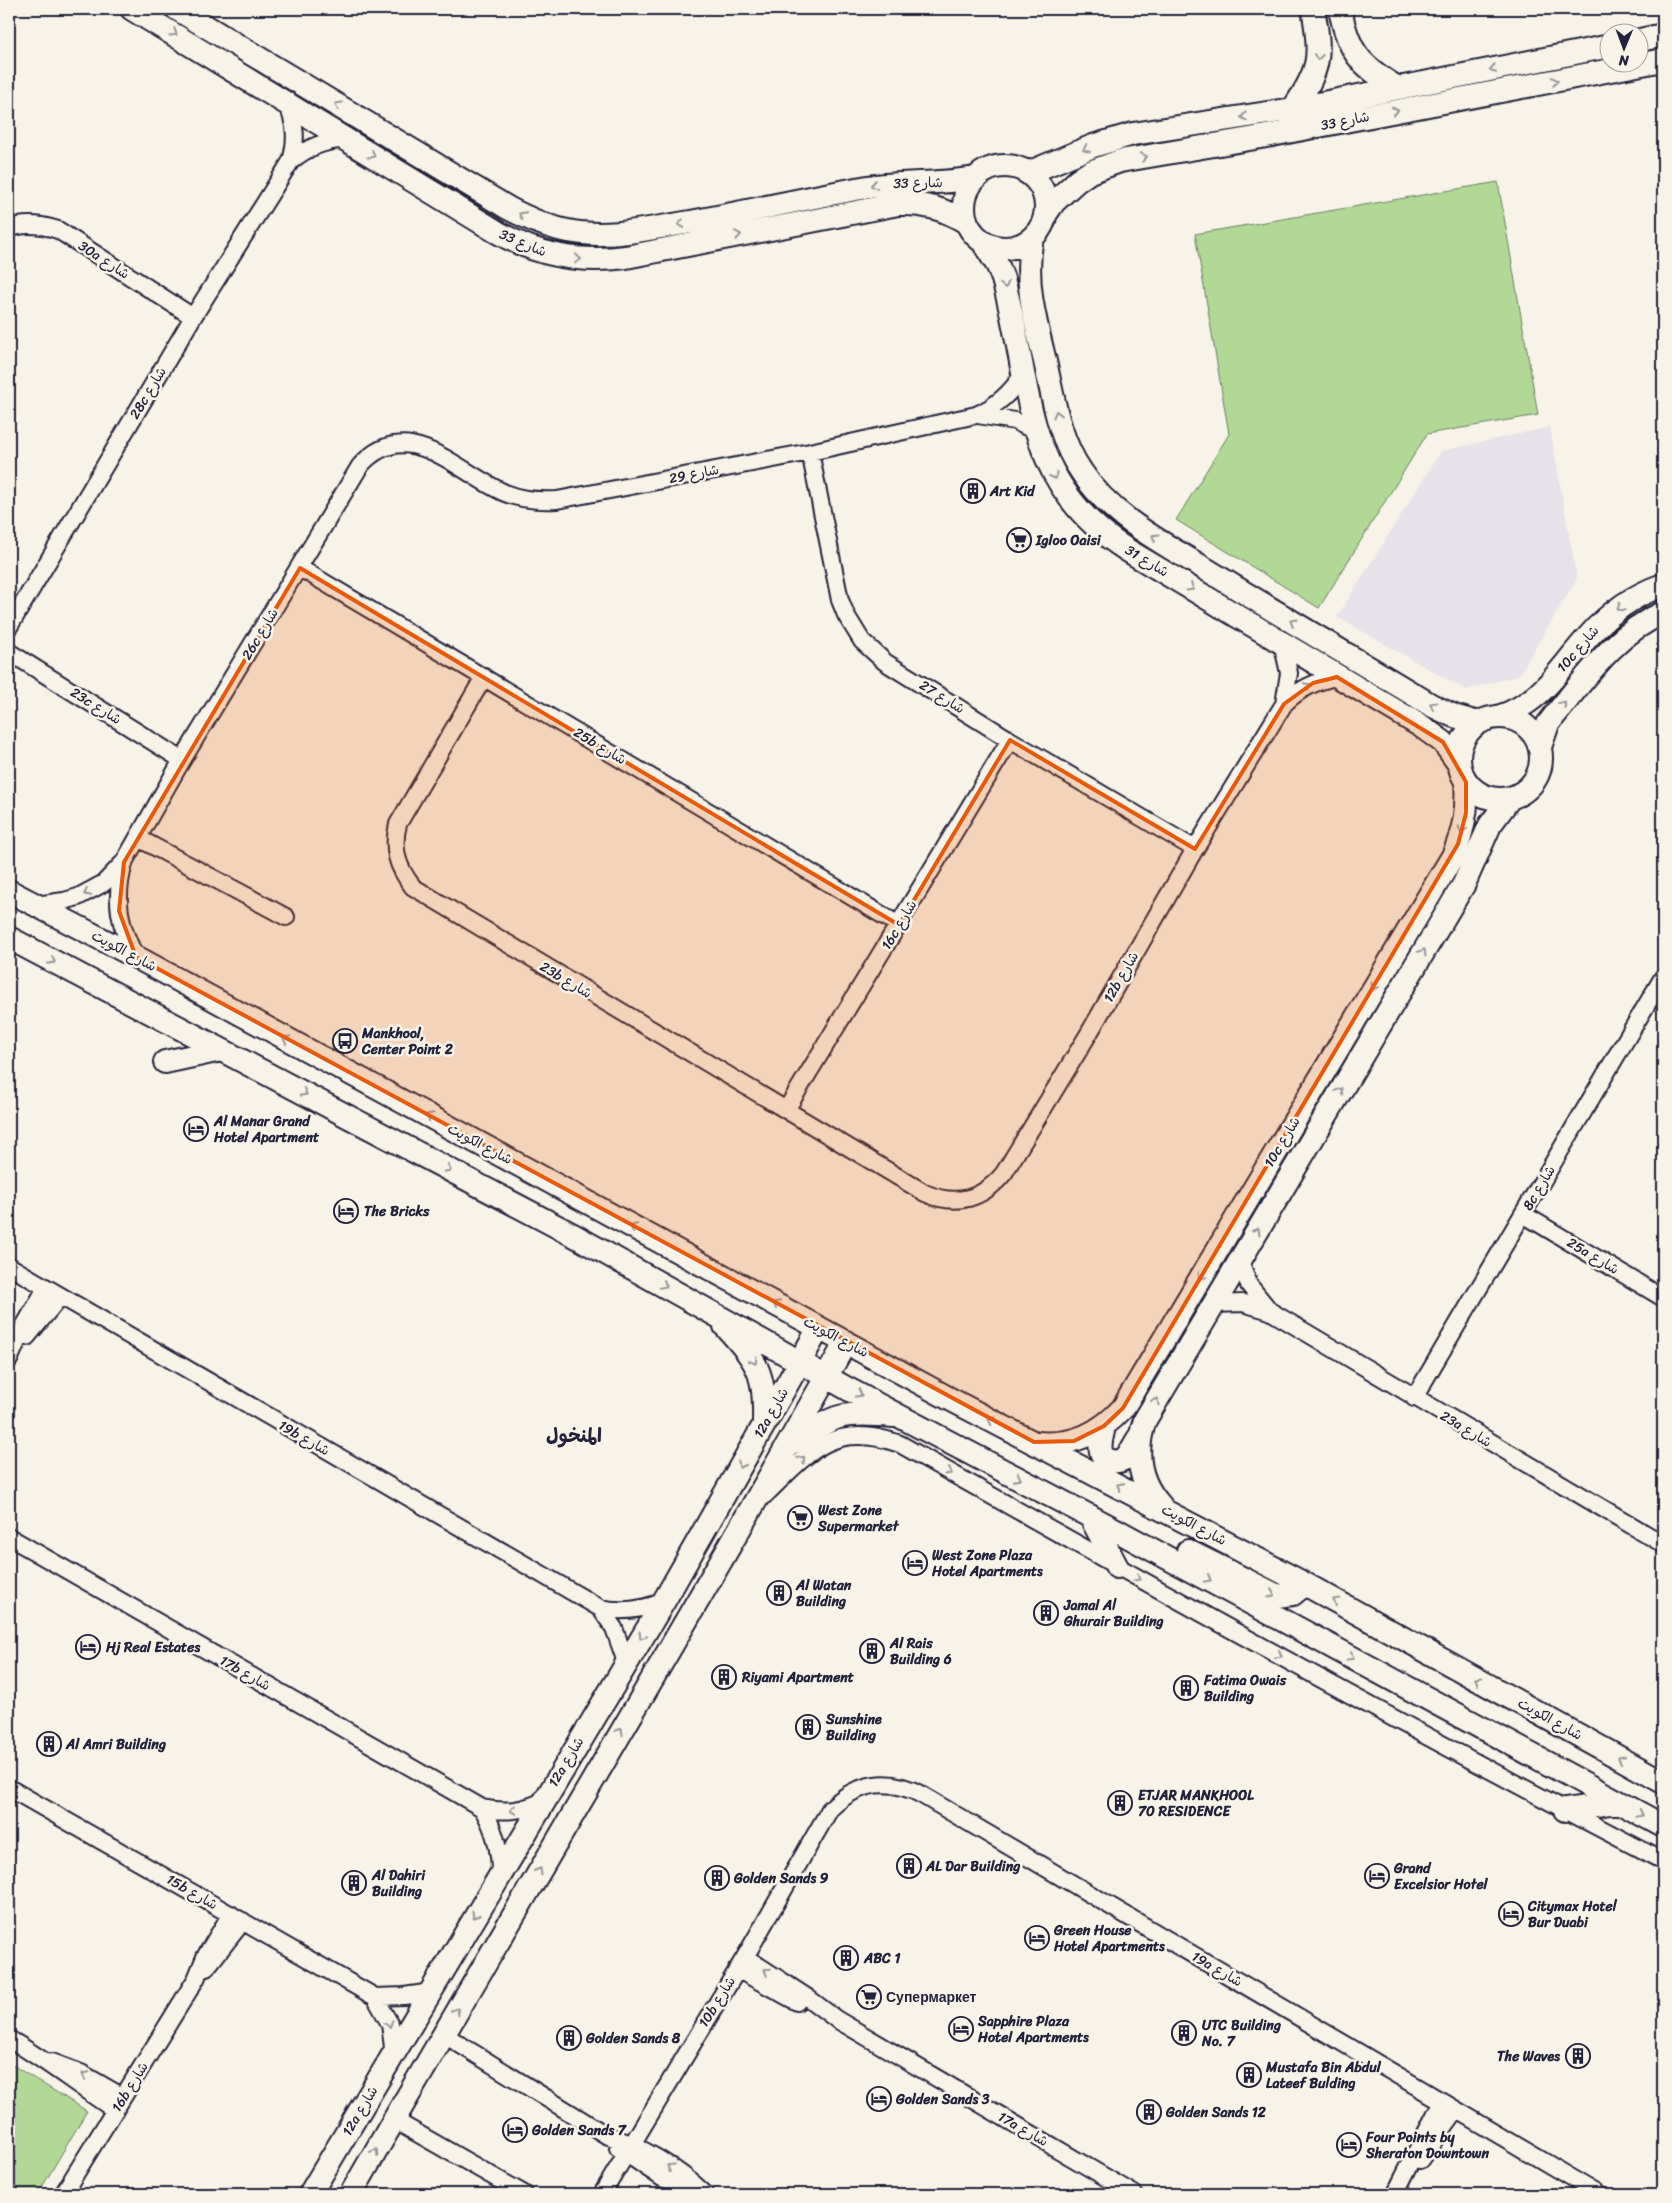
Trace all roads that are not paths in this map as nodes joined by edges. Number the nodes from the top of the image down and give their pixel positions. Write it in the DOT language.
graph roads {
  1 [pos="132,9"];
  2 [pos="178,9"];
  3 [pos="1313,9"];
  4 [pos="1340,9"];
  5 [pos="1663,35"];
  6 [pos="1650,38"];
  7 [pos="1600,48"];
  8 [pos="1663,60"];
  9 [pos="1398,88"];
  10 [pos="287,104"];
  11 [pos="1293,109"];
  12 [pos="346,139"];
  13 [pos="291,161"];
  14 [pos="1028,173"];
  15 [pos="975,178"];
  16 [pos="1045,215"];
  17 [pos="966,222"];
  18 [pos="9,229"];
  19 [pos="1032,238"];
  20 [pos="983,242"];
  21 [pos="193,318"];
  22 [pos="1023,374"];
  23 [pos="976,415"];
  24 [pos="1038,432"];
  25 [pos="422,446"];
  26 [pos="810,452"];
  27 [pos="300,568"];
  28 [pos="1663,585"];
  29 [pos="1663,613"];
  30 [pos="9,627"];
  31 [pos="1282,642"];
  32 [pos="9,652"];
  33 [pos="1337,676"];
  34 [pos="484,677"];
  35 [pos="1284,704"];
  36 [pos="1488,720"];
  37 [pos="1010,740"];
  38 [pos="1540,747"];
  39 [pos="182,760"];
  40 [pos="1463,773"];
  41 [pos="1510,798"];
  42 [pos="138,838"];
  43 [pos="1195,849"];
  44 [pos="124,862"];
  45 [pos="9,891"];
  46 [pos="35,904"];
  47 [pos="286,917"];
  48 [pos="899,925"];
  49 [pos="9,938"];
  50 [pos="136,957"];
  51 [pos="1663,977"];
  52 [pos="221,1050"];
  53 [pos="165,1062"];
  54 [pos="786,1110"];
  55 [pos="925,1193"];
  56 [pos="1523,1214"];
  57 [pos="1240,1260"];
  58 [pos="9,1266"];
  59 [pos="46,1288"];
  60 [pos="60,1297"];
  61 [pos="1663,1298"];
  62 [pos="1213,1304"];
  63 [pos="711,1311"];
  64 [pos="1270,1311"];
  65 [pos="819,1328"];
  66 [pos="842,1350"];
  67 [pos="12,1354"];
  68 [pos="801,1363"];
  69 [pos="827,1377"];
  70 [pos="1414,1398"];
  71 [pos="904,1417"];
  72 [pos="764,1426"];
  73 [pos="1104,1426"];
  74 [pos="1140,1436"];
  75 [pos="1034,1442"];
  76 [pos="788,1446"];
  77 [pos="755,1506"];
  78 [pos="1164,1509"];
  79 [pos="1090,1516"];
  80 [pos="1116,1530"];
  81 [pos="9,1537"];
  82 [pos="1663,1544"];
  83 [pos="1117,1567"];
  84 [pos="1305,1584"];
  85 [pos="664,1601"];
  86 [pos="600,1608"];
  87 [pos="626,1662"];
  88 [pos="1663,1782"];
  89 [pos="9,1788"];
  90 [pos="543,1801"];
  91 [pos="1618,1802"];
  92 [pos="482,1808"];
  93 [pos="830,1809"];
  94 [pos="1565,1810"];
  95 [pos="1663,1826"];
  96 [pos="1663,1861"];
  97 [pos="500,1873"];
  98 [pos="237,1918"];
  99 [pos="741,1963"];
  100 [pos="432,1992"];
  101 [pos="375,1997"];
  102 [pos="443,2034"];
  103 [pos="9,2039"];
  104 [pos="394,2055"];
  105 [pos="1442,2101"];
  106 [pos="119,2103"];
  107 [pos="1456,2110"];
  108 [pos="394,2120"];
  109 [pos="629,2150"];
  110 [pos="1405,2176"];
  111 [pos="63,2194"];
  112 [pos="310,2194"];
  113 [pos="350,2194"];
  114 [pos="524,2194"];
  115 [pos="602,2194"];
  116 [pos="698,2194"];
  117 [pos="705,2194"];
  118 [pos="1134,2194"];
  119 [pos="1395,2194"];
  120 [pos="1599,2194"];
  1 -- 10 [label="street, شارع 33, one-way"];
  15 -- 2 [label="street, شارع 33, one-way"];
  3 -- 11 [label="street, one-way"];
  4 -- 9 [label="street"];
  5 -- 6 [label="street"];
  7 -- 9 [label="street, شارع 33, one-way"];
  16 -- 8 [label="street, شارع 33, one-way"];
  9 -- 11 [label="street, شارع 33"];
  10 -- 12 [label="street, شارع 33"];
  10 -- 13 [label="street, 28c شارع"];
  11 -- 14 [label="street, شارع 33, one-way"];
  12 -- 13 [label="street, 28c شارع"];
  12 -- 17 [label="street, شارع 33, one-way"];
  13 -- 21 [label="street, 28c شارع"];
  14 -- 15 [label="street"];
  14 -- 16 [label="street"];
  15 -- 17 [label="street"];
  16 -- 19 [label="street"];
  17 -- 20 [label="street"];
  18 -- 21 [label="street, 30a شارع"];
  19 -- 20 [label="street"];
  36 -- 19 [label="street, شارع 31, one-way"];
  20 -- 22 [label="street, شارع 31, one-way"];
  21 -- 30 [label="street, 28c شارع"];
  22 -- 23 [label="street, شارع 29"];
  22 -- 24 [label="street, شارع 31"];
  23 -- 24 [label="street, شارع 29"];
  23 -- 26 [label="street, شارع 29"];
  24 -- 31 [label="street, شارع 31, one-way"];
  25 -- 26 [label="street, شارع 29"];
  25 -- 27 [label="street, 26c شارع"];
  26 -- 37 [label="street, شارع 27"];
  27 -- 34 [label="street, 25b شارع"];
  27 -- 39 [label="street, 26c شارع"];
  28 -- 36 [label="street, 10c شارع, one-way"];
  38 -- 29 [label="street, 10c شارع, one-way"];
  31 -- 33 [label="street, شارع 31"];
  31 -- 35 [label="street, 12b شارع"];
  32 -- 39 [label="street, 23c شارع"];
  35 -- 33 [label="street, 12b شارع, one-way"];
  33 -- 40 [label="street, شارع 31"];
  34 -- 48 [label="street, 25b شارع"];
  34 -- 54 [label="street, 23b شارع"];
  35 -- 43 [label="street, 12b شارع"];
  36 -- 38 [label="street"];
  36 -- 40 [label="street"];
  37 -- 43 [label="street, شارع 27"];
  37 -- 48 [label="street, 16c شارع"];
  38 -- 41 [label="street"];
  39 -- 42 [label="street, 26c شارع"];
  40 -- 41 [label="street"];
  40 -- 73 [label="street, 10c شارع, one-way"];
  57 -- 41 [label="street, 10c شارع, one-way"];
  42 -- 44 [label="street, 26c شارع"];
  42 -- 47 [label="street"];
  43 -- 55 [label="street, 12b شارع"];
  44 -- 46 [label="street, 26c شارع, one-way"];
  44 -- 50 [label="street, 26c شارع"];
  45 -- 46 [label="street, شارع الكويت"];
  46 -- 50 [label="street, شارع الكويت"];
  48 -- 54 [label="street, 16c شارع"];
  49 -- 52 [label="street, one-way"];
  65 -- 50 [label="street, شارع الكويت, one-way"];
  51 -- 56 [label="street, 8c شارع"];
  52 -- 53 [label="street"];
  52 -- 63 [label="street, one-way"];
  54 -- 55 [label="street, 23b شارع"];
  56 -- 61 [label="street, 25a شارع"];
  56 -- 70 [label="street, 8c شارع"];
  57 -- 62 [label="street, 10c شارع"];
  57 -- 64 [label="street, 23a شارع"];
  58 -- 59 [label="street, 19b شارع"];
  59 -- 60 [label="street, 19b شارع"];
  59 -- 67 [label="street"];
  60 -- 67 [label="street"];
  60 -- 86 [label="street, 19b شارع"];
  62 -- 64 [label="street, 23a شارع"];
  74 -- 62 [label="street, 10c شارع, one-way"];
  63 -- 68 [label="street"];
  63 -- 72 [label="street, one-way"];
  64 -- 70 [label="street, 23a شارع"];
  65 -- 66 [label="street, شارع الكويت"];
  65 -- 68 [label="street, 12a شارع"];
  66 -- 68 [label="street"];
  66 -- 69 [label="street"];
  75 -- 66 [label="street, شارع الكويت, one-way"];
  68 -- 69 [label="street"];
  68 -- 72 [label="street, 12a شارع"];
  69 -- 71 [label="street, one-way"];
  69 -- 76 [label="street"];
  70 -- 82 [label="street, 23a شارع"];
  71 -- 76 [label="street"];
  71 -- 79 [label="street, one-way"];
  72 -- 85 [label="street, 12a شارع, one-way"];
  73 -- 74 [label="street"];
  73 -- 75 [label="street, 10c شارع"];
  74 -- 78 [label="street, 10c شارع"];
  78 -- 75 [label="street, شارع الكويت, one-way"];
  76 -- 77 [label="street"];
  77 -- 83 [label="street, one-way"];
  102 -- 77 [label="street, one-way"];
  78 -- 84 [label="street, شارع الكويت"];
  79 -- 80 [label="street"];
  79 -- 83 [label="street"];
  80 -- 84 [label="street, one-way"];
  80 -- 91 [label="street, one-way"];
  81 -- 92 [label="street, 17b شارع"];
  83 -- 94 [label="street, one-way"];
  88 -- 84 [label="street, شارع الكويت, one-way"];
  85 -- 86 [label="street, 19b شارع"];
  85 -- 87 [label="street, 12a شارع, one-way"];
  86 -- 87 [label="street, 19b شارع"];
  87 -- 90 [label="street, 12a شارع"];
  89 -- 98 [label="street, 15b شارع"];
  90 -- 92 [label="street, 17b شارع, one-way"];
  90 -- 97 [label="street, 12a شارع"];
  91 -- 94 [label="street"];
  91 -- 95 [label="street, one-way"];
  92 -- 97 [label="street"];
  93 -- 99 [label="street, 10b شارع"];
  93 -- 105 [label="street, 19a شارع"];
  94 -- 96 [label="street"];
  97 -- 100 [label="street, 12a شارع, one-way"];
  98 -- 101 [label="street, 15b شارع"];
  98 -- 106 [label="street, 16b شارع"];
  99 -- 109 [label="street, 10b شارع"];
  99 -- 118 [label="street, 17a شارع"];
  100 -- 101 [label="street"];
  100 -- 104 [label="street, 12a شارع"];
  101 -- 104 [label="street, one-way"];
  102 -- 108 [label="street"];
  102 -- 109 [label="street"];
  103 -- 106 [label="street"];
  104 -- 112 [label="street, 12a شارع"];
  105 -- 107 [label="street, 19a شارع"];
  105 -- 110 [label="street"];
  106 -- 111 [label="street, 16b شارع"];
  107 -- 110 [label="street"];
  107 -- 120 [label="street, 19a شارع"];
  113 -- 108 [label="street, one-way"];
  108 -- 114 [label="street"];
  109 -- 115 [label="street, 10b شارع"];
  109 -- 116 [label="street"];
  117 -- 109 [label="street, one-way"];
  110 -- 119 [label="street"];
}
